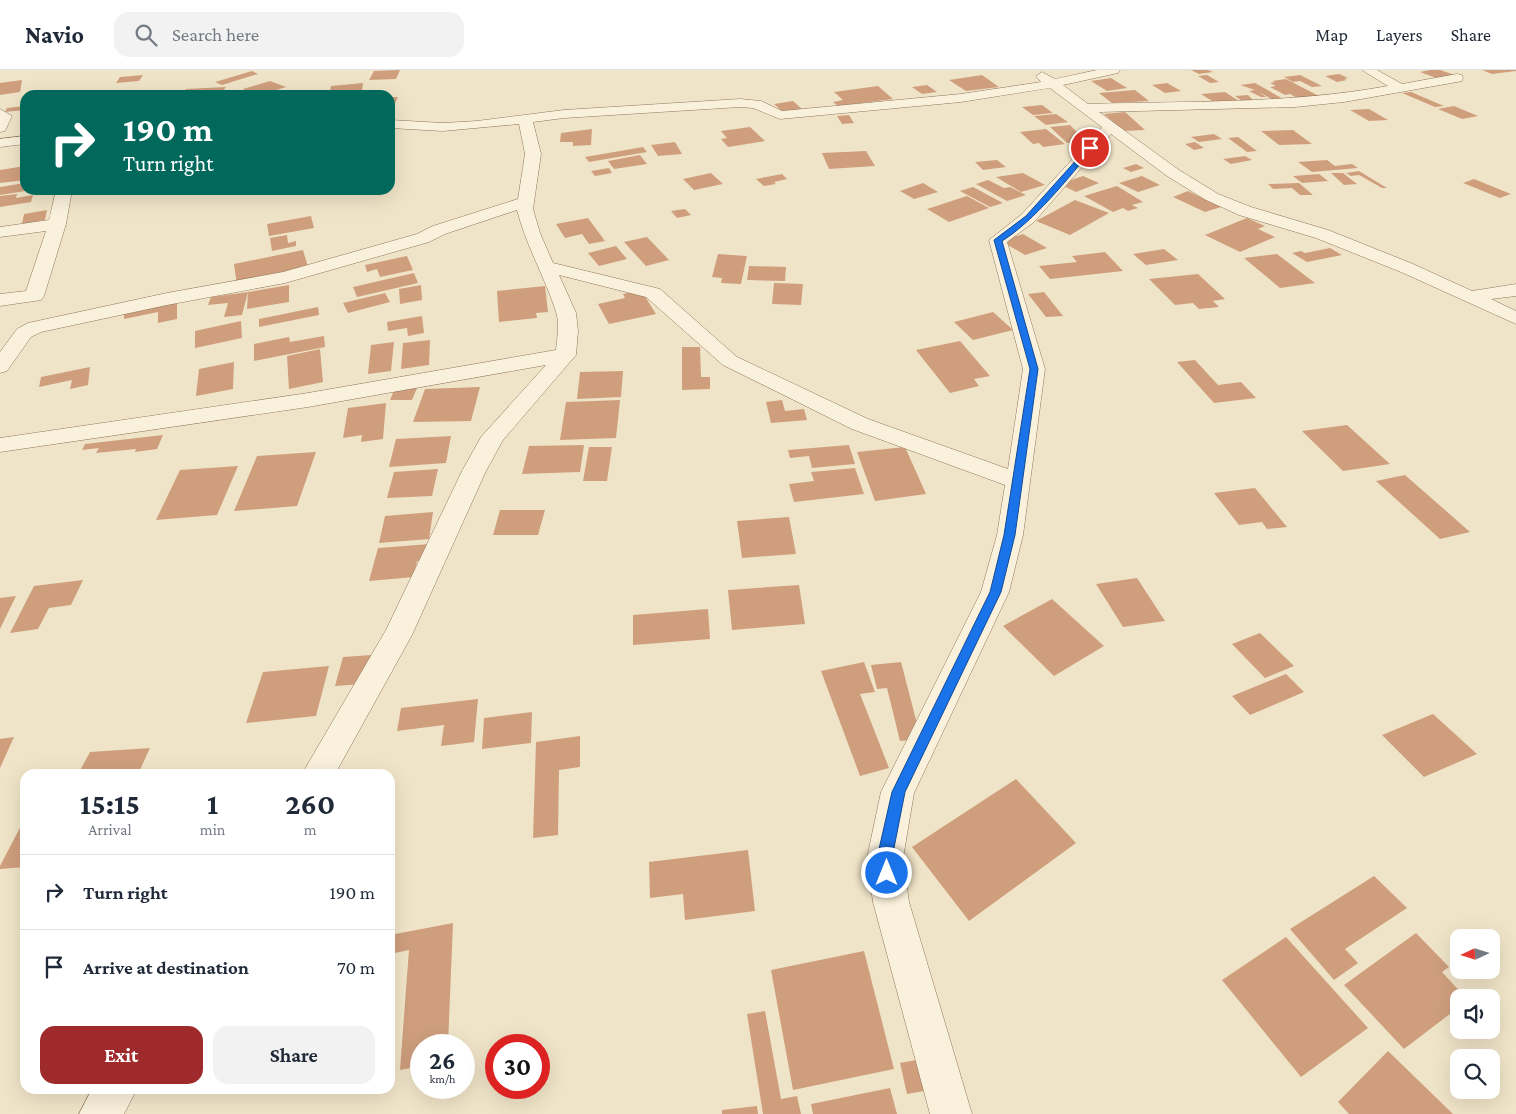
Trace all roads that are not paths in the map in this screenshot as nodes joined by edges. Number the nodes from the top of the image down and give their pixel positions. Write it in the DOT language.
graph roads {
  1 [pos="1034,70"];
  2 [pos="1114,70"];
  3 [pos="1368,70"];
  4 [pos="1457,78"];
  5 [pos="1052,84"];
  6 [pos="1400,88"];
  7 [pos="1085,108"];
  8 [pos="0,113"];
  9 [pos="524,119"];
  10 [pos="395,124"];
  11 [pos="1110,127"];
  12 [pos="0,128"];
  13 [pos="20,141"];
  14 [pos="0,143"];
  15 [pos="63,195"];
  16 [pos="526,202"];
  17 [pos="57,224"];
  18 [pos="0,232"];
  19 [pos="545,266"];
  20 [pos="1516,290"];
  21 [pos="1470,296"];
  22 [pos="0,300"];
  23 [pos="1516,318"];
  24 [pos="566,355"];
  25 [pos="0,367"];
  26 [pos="0,446"];
  27 [pos="1018,481"];
  28 [pos="321,769"];
  29 [pos="113,1094"];
  30 [pos="100,1114"];
  31 [pos="951,1114"];
  1 -- 5 [label="street"];
  2 -- 5 [label="street"];
  3 -- 6 [label="street"];
  4 -- 6 [label="street"];
  5 -- 7 [label="street"];
  5 -- 9 [label="street"];
  6 -- 7 [label="street"];
  7 -- 11 [label="street"];
  8 -- 12 [label="street"];
  9 -- 10 [label="street"];
  9 -- 16 [label="street"];
  11 -- 21 [label="street"];
  11 -- 27 [label="street"];
  13 -- 14 [label="street"];
  15 -- 17 [label="street"];
  16 -- 19 [label="street"];
  16 -- 25 [label="street"];
  17 -- 18 [label="street"];
  17 -- 22 [label="street"];
  19 -- 24 [label="street"];
  19 -- 27 [label="street"];
  20 -- 21 [label="street"];
  21 -- 23 [label="street"];
  24 -- 26 [label="street"];
  24 -- 28 [label="street"];
  27 -- 31 [label="street"];
  29 -- 30 [label="street"];
}
